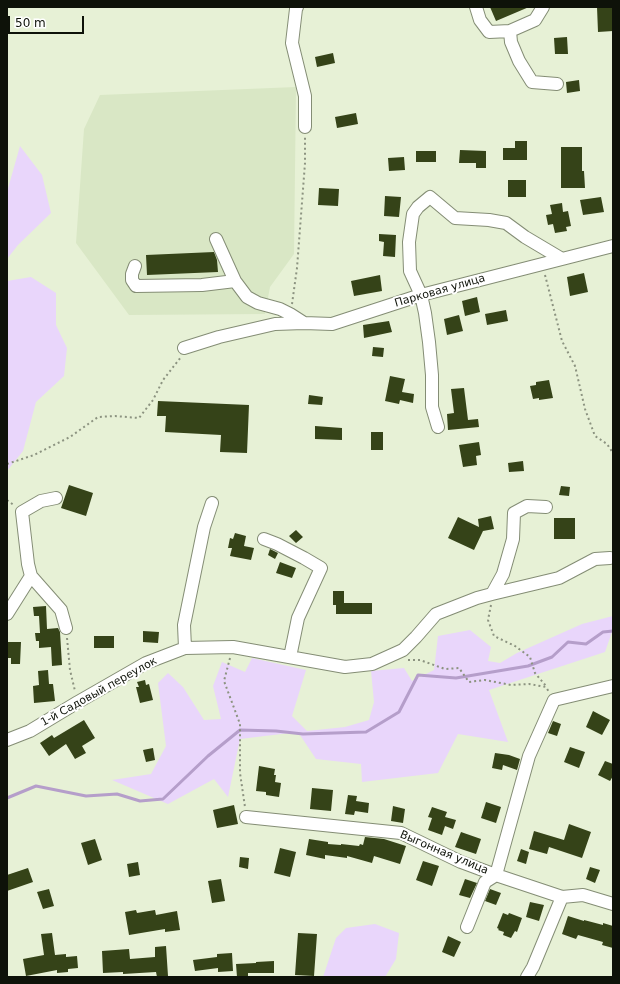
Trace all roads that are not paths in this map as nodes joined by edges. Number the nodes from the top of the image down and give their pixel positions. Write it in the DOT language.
graph roads {
  1 [pos="297,7"];
  2 [pos="476,7"];
  3 [pos="543,7"];
  4 [pos="510,30"];
  5 [pos="557,84"];
  6 [pos="305,127"];
  7 [pos="216,240"];
  8 [pos="613,246"];
  9 [pos="562,259"];
  10 [pos="135,266"];
  11 [pos="236,281"];
  12 [pos="421,295"];
  13 [pos="304,323"];
  14 [pos="184,348"];
  15 [pos="438,427"];
  16 [pos="56,498"];
  17 [pos="212,503"];
  18 [pos="546,507"];
  19 [pos="264,539"];
  20 [pos="610,558"];
  21 [pos="31,576"];
  22 [pos="492,594"];
  23 [pos="7,614"];
  24 [pos="66,628"];
  25 [pos="185,648"];
  26 [pos="290,657"];
  27 [pos="613,686"];
  28 [pos="7,740"];
  29 [pos="246,817"];
  30 [pos="496,875"];
  31 [pos="562,897"];
  32 [pos="613,904"];
  33 [pos="467,927"];
  34 [pos="527,977"];
  1 -- 6 [label="street"];
  2 -- 4 [label="street"];
  3 -- 4 [label="street"];
  4 -- 5 [label="street"];
  7 -- 11 [label="street"];
  8 -- 9 [label="street, Парковая улица"];
  9 -- 12 [label="street, Парковая улица"];
  9 -- 12 [label="street"];
  10 -- 11 [label="street"];
  11 -- 13 [label="street"];
  12 -- 13 [label="street, Парковая улица"];
  12 -- 15 [label="street"];
  13 -- 14 [label="street, Парковая улица"];
  16 -- 21 [label="street"];
  17 -- 25 [label="street"];
  18 -- 22 [label="street"];
  19 -- 26 [label="street"];
  20 -- 22 [label="street"];
  21 -- 23 [label="street"];
  21 -- 24 [label="street"];
  22 -- 26 [label="street, 1-й Садовый переулок"];
  25 -- 26 [label="street, 1-й Садовый переулок"];
  25 -- 28 [label="street, 1-й Садовый переулок"];
  27 -- 30 [label="street"];
  29 -- 30 [label="street, Выгонная улица"];
  30 -- 31 [label="street, Выгонная улица"];
  30 -- 33 [label="street"];
  31 -- 32 [label="street, Выгонная улица"];
  31 -- 34 [label="street"];
}
